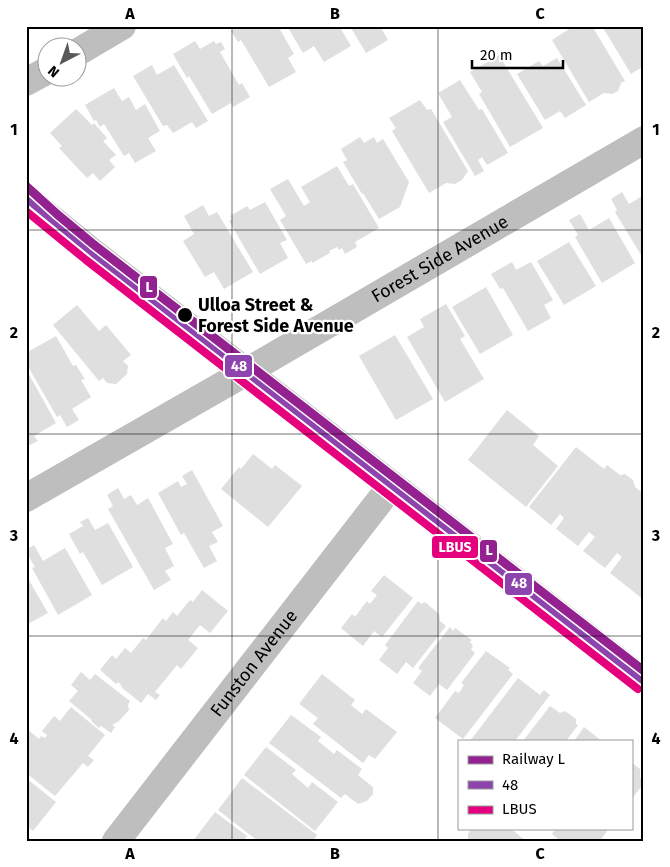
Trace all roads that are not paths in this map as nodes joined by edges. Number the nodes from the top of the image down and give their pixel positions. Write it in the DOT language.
graph roads {
  1 [pos="122,26"];
  2 [pos="88,46"];
  3 [pos="38,75"];
  4 [pos="26,82"];
  5 [pos="644,140"];
  6 [pos="26,198"];
  7 [pos="246,372"];
  8 [pos="392,486"];
  9 [pos="26,498"];
  10 [pos="644,681"];
  11 [pos="116,841"];
  1 -- 2 [label="street"];
  3 -- 4 [label="street"];
  5 -- 7 [label="street, Forest Side Avenue"];
  6 -- 7 [label="street"];
  7 -- 8 [label="street"];
  7 -- 9 [label="street, Forest Side Avenue"];
  8 -- 10 [label="street"];
  8 -- 11 [label="street, Funston Avenue"];
}
